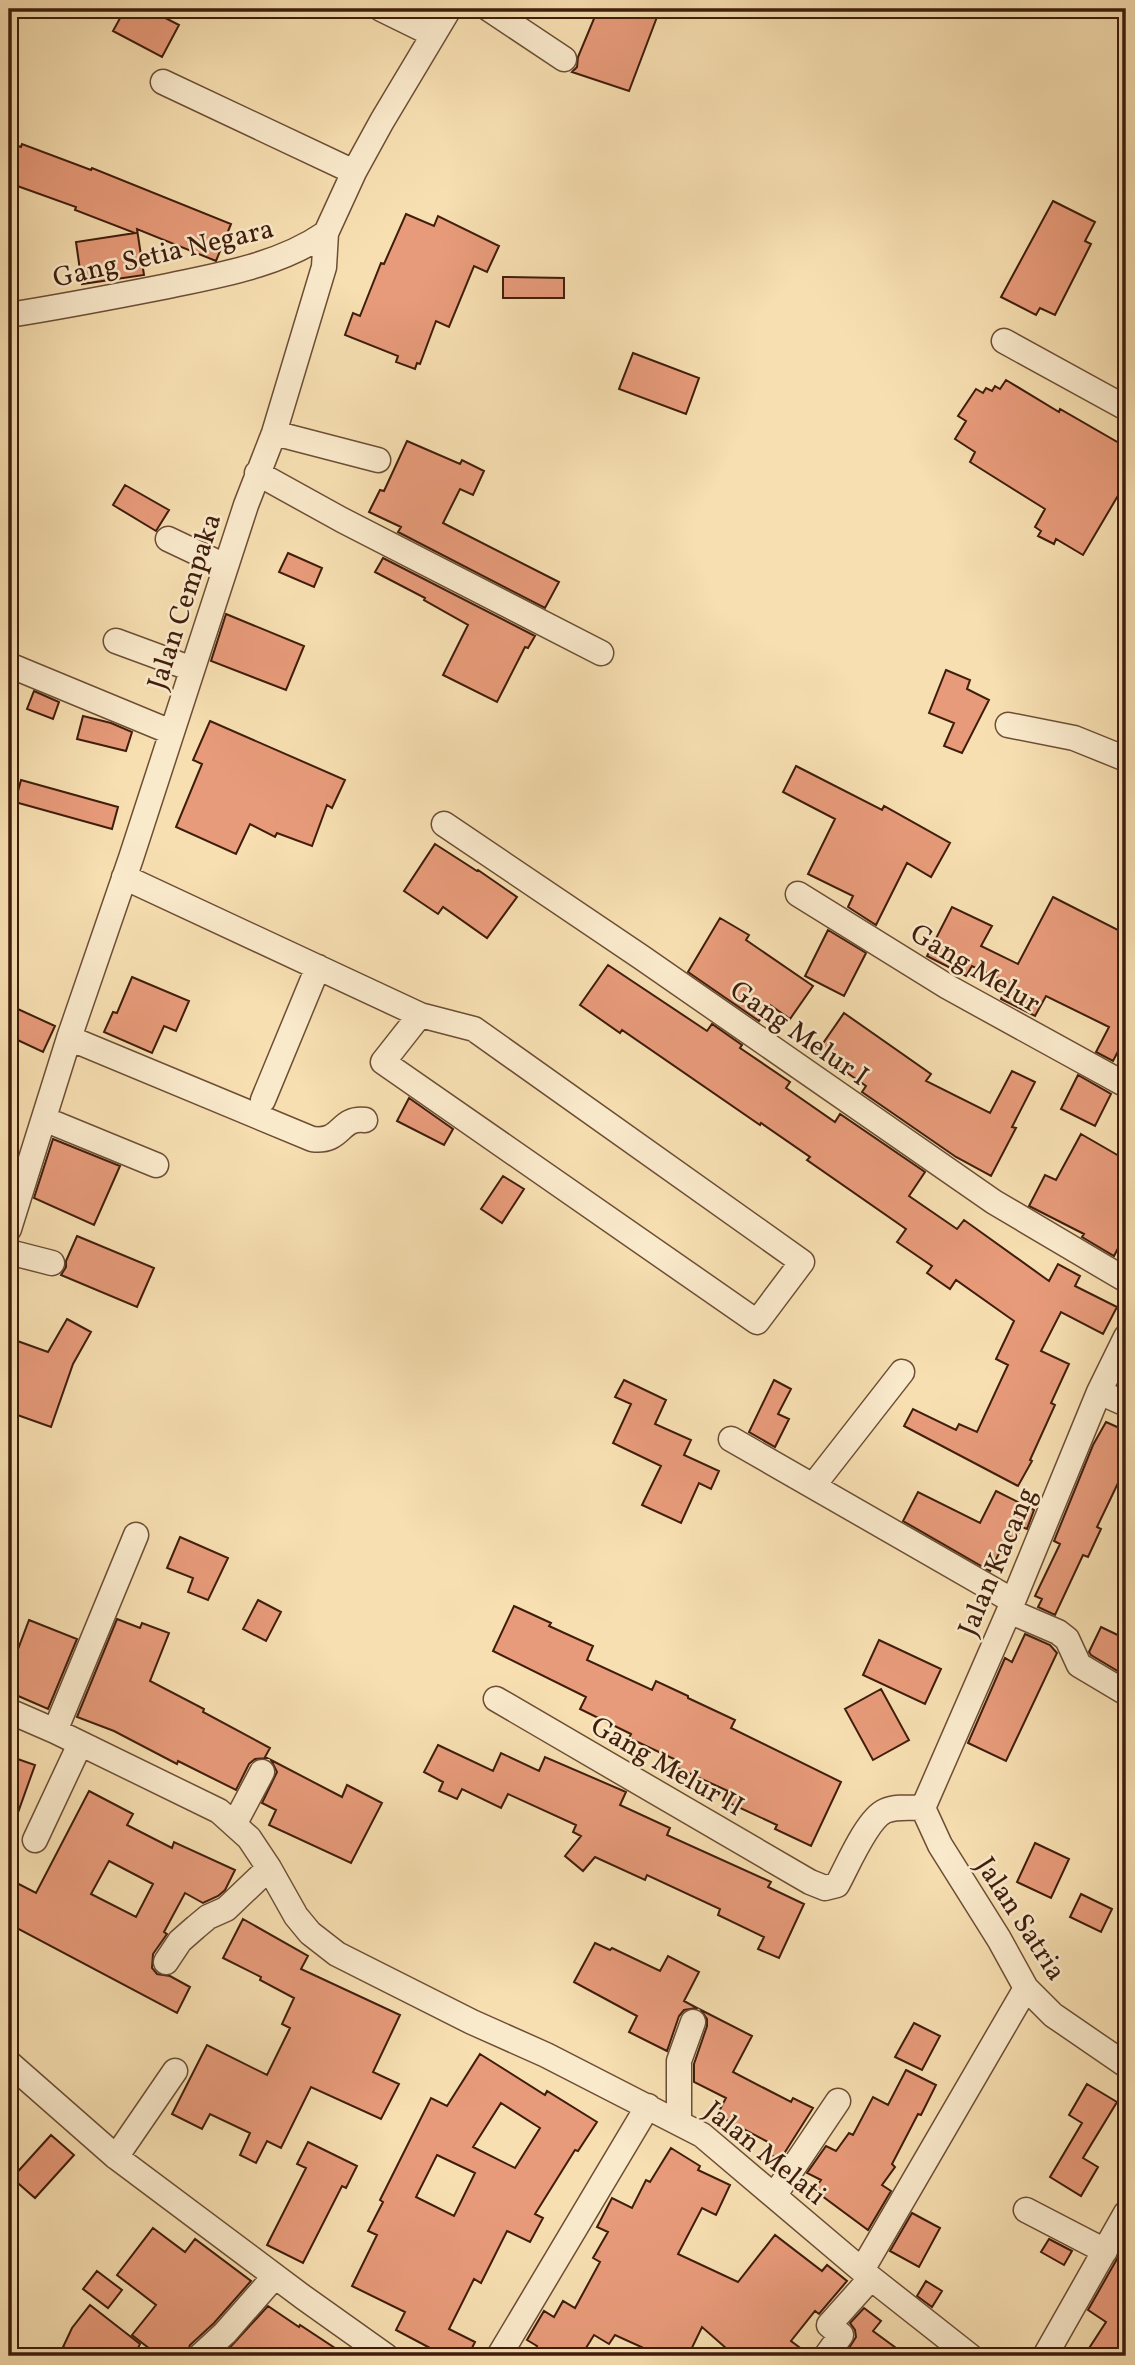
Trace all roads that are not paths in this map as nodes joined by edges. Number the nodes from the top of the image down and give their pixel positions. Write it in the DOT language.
graph roads {
  1 [pos="381,9"];
  2 [pos="449,9"];
  3 [pos="489,9"];
  4 [pos="432,34"];
  5 [pos="564,59"];
  6 [pos="163,82"];
  7 [pos="354,172"];
  8 [pos="326,233"];
  9 [pos="9,315"];
  10 [pos="1004,341"];
  11 [pos="1126,408"];
  12 [pos="274,433"];
  13 [pos="378,460"];
  14 [pos="257,473"];
  15 [pos="168,539"];
  16 [pos="215,562"];
  17 [pos="116,641"];
  18 [pos="601,653"];
  19 [pos="9,665"];
  20 [pos="180,665"];
  21 [pos="1008,725"];
  22 [pos="158,727"];
  23 [pos="1126,760"];
  24 [pos="444,824"];
  25 [pos="124,877"];
  26 [pos="798,894"];
  27 [pos="318,967"];
  28 [pos="420,1015"];
  29 [pos="69,1038"];
  30 [pos="1126,1085"];
  31 [pos="263,1100"];
  32 [pos="44,1119"];
  33 [pos="365,1120"];
  34 [pos="156,1165"];
  35 [pos="9,1229"];
  36 [pos="9,1252"];
  37 [pos="52,1263"];
  38 [pos="1126,1280"];
  39 [pos="1126,1338"];
  40 [pos="901,1372"];
  41 [pos="1099,1392"];
  42 [pos="1126,1405"];
  43 [pos="731,1439"];
  44 [pos="813,1486"];
  45 [pos="136,1535"];
  46 [pos="1011,1606"];
  47 [pos="1126,1693"];
  48 [pos="496,1699"];
  49 [pos="9,1711"];
  50 [pos="55,1731"];
  51 [pos="80,1744"];
  52 [pos="262,1772"];
  53 [pos="923,1808"];
  54 [pos="234,1823"];
  55 [pos="35,1840"];
  56 [pos="269,1868"];
  57 [pos="166,1962"];
  58 [pos="1026,1988"];
  59 [pos="693,2022"];
  60 [pos="1124,2059"];
  61 [pos="9,2063"];
  62 [pos="175,2071"];
  63 [pos="838,2101"];
  64 [pos="648,2106"];
  65 [pos="679,2121"];
  66 [pos="116,2157"];
  67 [pos="774,2196"];
  68 [pos="1026,2210"];
  69 [pos="1126,2213"];
  70 [pos="1105,2250"];
  71 [pos="866,2274"];
  72 [pos="275,2276"];
  73 [pos="200,2356"];
  74 [pos="386,2356"];
  75 [pos="499,2356"];
  76 [pos="826,2356"];
  77 [pos="970,2356"];
  78 [pos="1045,2356"];
  1 -- 4 [label="street"];
  2 -- 4 [label="street, Jalan Cempaka"];
  3 -- 5 [label="street"];
  4 -- 7 [label="street, Jalan Cempaka"];
  6 -- 7 [label="street"];
  7 -- 8 [label="street, Jalan Cempaka"];
  8 -- 9 [label="street, Gang Setia Negara"];
  8 -- 12 [label="street, Jalan Cempaka"];
  10 -- 11 [label="street"];
  12 -- 13 [label="street"];
  12 -- 14 [label="street, Jalan Cempaka"];
  14 -- 16 [label="street, Jalan Cempaka"];
  14 -- 18 [label="street"];
  15 -- 16 [label="street"];
  16 -- 20 [label="street, Jalan Cempaka"];
  17 -- 20 [label="street"];
  19 -- 22 [label="street"];
  20 -- 22 [label="street, Jalan Cempaka"];
  21 -- 23 [label="street"];
  22 -- 25 [label="street, Jalan Cempaka"];
  24 -- 38 [label="street, Gang Melur I"];
  25 -- 27 [label="street"];
  25 -- 29 [label="street, Jalan Cempaka"];
  26 -- 30 [label="street, Gang Melur"];
  27 -- 28 [label="street"];
  27 -- 31 [label="street"];
  28 -- 28 [label="street"];
  29 -- 32 [label="street, Jalan Cempaka"];
  29 -- 33 [label="street"];
  32 -- 34 [label="street"];
  32 -- 35 [label="street, Jalan Cempaka"];
  36 -- 37 [label="street"];
  39 -- 41 [label="street, Jalan Kacang"];
  40 -- 44 [label="street"];
  41 -- 42 [label="street"];
  41 -- 46 [label="street, Jalan Kacang"];
  43 -- 44 [label="street"];
  44 -- 46 [label="street"];
  45 -- 50 [label="street"];
  46 -- 47 [label="street"];
  46 -- 53 [label="street, Jalan Kacang"];
  48 -- 53 [label="street, Gang Melur II"];
  49 -- 50 [label="street, Jalan Melati"];
  50 -- 51 [label="street, Jalan Melati"];
  51 -- 54 [label="street, Jalan Melati"];
  51 -- 55 [label="street"];
  52 -- 54 [label="street"];
  53 -- 58 [label="street, Jalan Satria"];
  54 -- 56 [label="street, Jalan Melati"];
  56 -- 57 [label="street"];
  56 -- 64 [label="street, Jalan Melati"];
  58 -- 60 [label="street, Jalan Satria"];
  58 -- 71 [label="street"];
  59 -- 65 [label="street"];
  61 -- 66 [label="street"];
  62 -- 66 [label="street"];
  63 -- 67 [label="street"];
  64 -- 65 [label="street, Jalan Melati"];
  64 -- 75 [label="street"];
  65 -- 67 [label="street, Jalan Melati"];
  66 -- 72 [label="street"];
  67 -- 71 [label="street, Jalan Melati"];
  68 -- 70 [label="street"];
  69 -- 70 [label="street"];
  70 -- 78 [label="street"];
  71 -- 76 [label="street"];
  71 -- 77 [label="street, Jalan Melati"];
  72 -- 73 [label="street"];
  72 -- 74 [label="street"];
}
